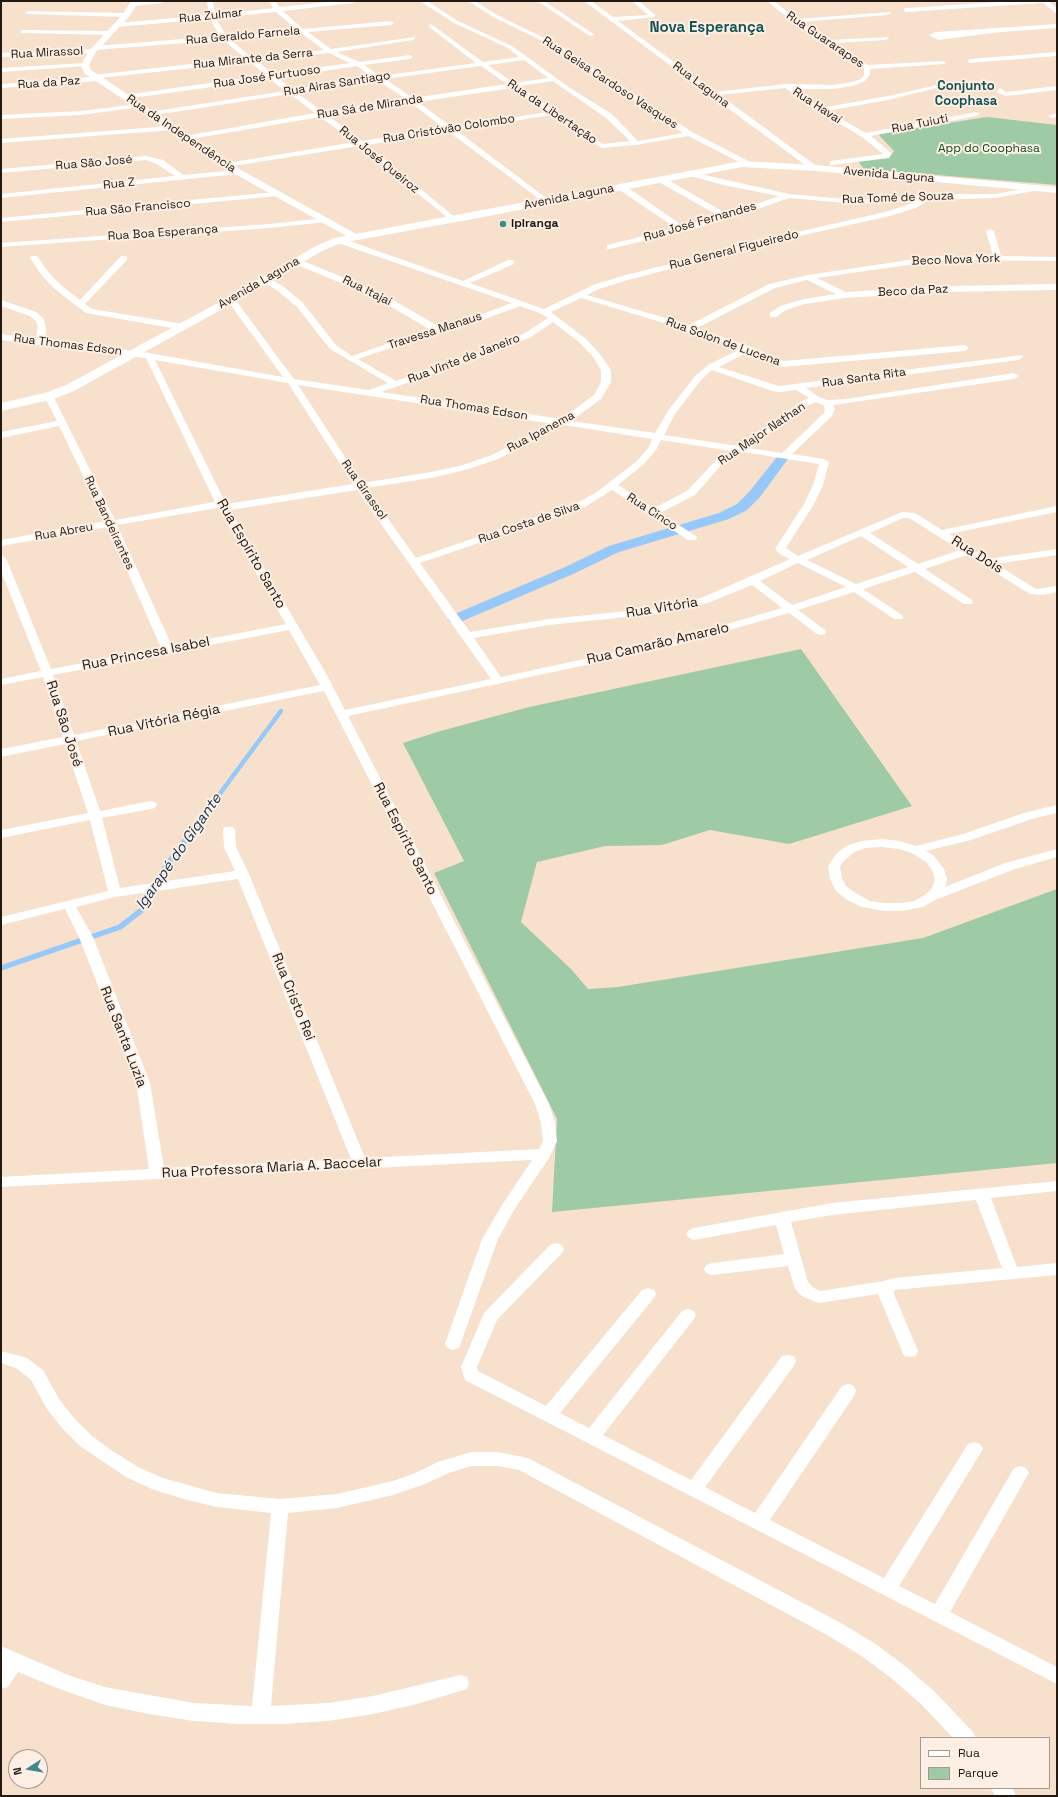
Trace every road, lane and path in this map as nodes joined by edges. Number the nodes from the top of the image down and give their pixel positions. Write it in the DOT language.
graph roads {
  1 [pos="162,1"];
  2 [pos="210,1"];
  3 [pos="272,1"];
  4 [pos="353,1"];
  5 [pos="423,1"];
  6 [pos="471,1"];
  7 [pos="540,1"];
  8 [pos="587,1"];
  9 [pos="635,1"];
  10 [pos="770,1"];
  11 [pos="1044,1"];
  12 [pos="135,2"];
  13 [pos="277,9"];
  14 [pos="906,10"];
  15 [pos="1057,12"];
  16 [pos="28,13"];
  17 [pos="888,13"];
  18 [pos="126,15"];
  19 [pos="212,17"];
  20 [pos="613,19"];
  21 [pos="795,21"];
  22 [pos="391,22"];
  23 [pos="117,25"];
  24 [pos="431,26"];
  25 [pos="1057,26"];
  26 [pos="1000,30"];
  27 [pos="302,31"];
  28 [pos="23,32"];
  29 [pos="109,33"];
  30 [pos="592,35"];
  31 [pos="224,38"];
  32 [pos="413,38"];
  33 [pos="886,38"];
  34 [pos="827,42"];
  35 [pos="94,49"];
  36 [pos="330,51"];
  37 [pos="1057,54"];
  38 [pos="1,55"];
  39 [pos="410,57"];
  40 [pos="524,58"];
  41 [pos="251,59"];
  42 [pos="970,61"];
  43 [pos="943,63"];
  44 [pos="482,64"];
  45 [pos="85,65"];
  46 [pos="359,65"];
  47 [pos="867,67"];
  48 [pos="1,70"];
  49 [pos="271,76"];
  50 [pos="95,78"];
  51 [pos="379,78"];
  52 [pos="555,79"];
  53 [pos="1057,83"];
  54 [pos="513,85"];
  55 [pos="1,86"];
  56 [pos="942,86"];
  57 [pos="788,87"];
  58 [pos="1057,88"];
  59 [pos="290,91"];
  60 [pos="712,94"];
  61 [pos="125,97"];
  62 [pos="413,101"];
  63 [pos="138,106"];
  64 [pos="820,110"];
  65 [pos="552,113"];
  66 [pos="149,114"];
  67 [pos="322,114"];
  68 [pos="976,114"];
  69 [pos="1,117"];
  70 [pos="170,128"];
  71 [pos="450,129"];
  72 [pos="688,134"];
  73 [pos="865,135"];
  74 [pos="185,138"];
  75 [pos="1,142"];
  76 [pos="360,143"];
  77 [pos="636,143"];
  78 [pos="833,163"];
  79 [pos="750,164"];
  80 [pos="227,165"];
  81 [pos="815,168"];
  82 [pos="1,171"];
  83 [pos="238,172"];
  84 [pos="690,173"];
  85 [pos="182,178"];
  86 [pos="660,179"];
  87 [pos="621,187"];
  88 [pos="1036,188"];
  89 [pos="1057,190"];
  90 [pos="275,194"];
  91 [pos="1,196"];
  92 [pos="790,196"];
  93 [pos="927,198"];
  94 [pos="546,202"];
  95 [pos="726,217"];
  96 [pos="1,220"];
  97 [pos="325,220"];
  98 [pos="453,220"];
  99 [pos="683,229"];
  100 [pos="990,231"];
  101 [pos="355,237"];
  102 [pos="338,240"];
  103 [pos="1,245"];
  104 [pos="610,247"];
  105 [pos="34,258"];
  106 [pos="124,258"];
  107 [pos="998,259"];
  108 [pos="1057,259"];
  109 [pos="296,261"];
  110 [pos="511,262"];
  111 [pos="808,277"];
  112 [pos="264,279"];
  113 [pos="464,283"];
  114 [pos="1057,287"];
  115 [pos="580,295"];
  116 [pos="845,295"];
  117 [pos="231,300"];
  118 [pos="1,303"];
  119 [pos="520,303"];
  120 [pos="80,305"];
  121 [pos="545,312"];
  122 [pos="773,315"];
  123 [pos="554,318"];
  124 [pos="183,327"];
  125 [pos="690,328"];
  126 [pos="436,329"];
  127 [pos="1,336"];
  128 [pos="40,341"];
  129 [pos="965,348"];
  130 [pos="748,349"];
  131 [pos="135,353"];
  132 [pos="149,356"];
  133 [pos="1019,357"];
  134 [pos="351,359"];
  135 [pos="712,367"];
  136 [pos="1014,376"];
  137 [pos="292,381"];
  138 [pos="396,384"];
  139 [pos="798,387"];
  140 [pos="370,393"];
  141 [pos="49,396"];
  142 [pos="816,399"];
  143 [pos="827,403"];
  144 [pos="1,407"];
  145 [pos="564,422"];
  146 [pos="61,424"];
  147 [pos="1,435"];
  148 [pos="658,438"];
  149 [pos="740,450"];
  150 [pos="784,456"];
  151 [pos="613,486"];
  152 [pos="360,487"];
  153 [pos="222,506"];
  154 [pos="1057,509"];
  155 [pos="652,513"];
  156 [pos="911,515"];
  157 [pos="111,523"];
  158 [pos="862,532"];
  159 [pos="940,533"];
  160 [pos="692,538"];
  161 [pos="1,543"];
  162 [pos="968,551"];
  163 [pos="1057,552"];
  164 [pos="1,558"];
  165 [pos="799,559"];
  166 [pos="414,562"];
  167 [pos="988,562"];
  168 [pos="916,568"];
  169 [pos="752,580"];
  170 [pos="854,587"];
  171 [pos="1057,590"];
  172 [pos="968,602"];
  173 [pos="790,609"];
  174 [pos="898,617"];
  175 [pos="292,626"];
  176 [pos="821,632"];
  177 [pos="468,636"];
  178 [pos="168,650"];
  179 [pos="47,673"];
  180 [pos="498,680"];
  181 [pos="1,682"];
  182 [pos="327,687"];
  183 [pos="342,714"];
  184 [pos="69,741"];
  185 [pos="1,753"];
  186 [pos="151,805"];
  187 [pos="1057,809"];
  188 [pos="95,815"];
  189 [pos="229,830"];
  190 [pos="1,834"];
  191 [pos="916,850"];
  192 [pos="1057,853"];
  193 [pos="243,874"];
  194 [pos="115,893"];
  195 [pos="930,898"];
  196 [pos="69,905"];
  197 [pos="1,921"];
  198 [pos="544,1154"];
  199 [pos="360,1163"];
  200 [pos="157,1174"];
  201 [pos="1,1182"];
  202 [pos="1057,1186"];
  203 [pos="981,1193"];
  204 [pos="782,1218"];
  205 [pos="694,1234"];
  206 [pos="556,1249"];
  207 [pos="794,1258"];
  208 [pos="712,1269"];
  209 [pos="1057,1269"];
  210 [pos="1012,1274"];
  211 [pos="886,1287"];
  212 [pos="648,1294"];
  213 [pos="688,1315"];
  214 [pos="452,1344"];
  215 [pos="910,1350"];
  216 [pos="1,1357"];
  217 [pos="788,1361"];
  218 [pos="848,1391"];
  219 [pos="548,1415"];
  220 [pos="592,1437"];
  221 [pos="974,1450"];
  222 [pos="1020,1473"];
  223 [pos="693,1490"];
  224 [pos="280,1506"];
  225 [pos="758,1523"];
  226 [pos="887,1589"];
  227 [pos="938,1615"];
  228 [pos="8,1657"];
  229 [pos="1057,1676"];
  230 [pos="1,1681"];
  231 [pos="460,1683"];
  232 [pos="261,1715"];
  233 [pos="965,1737"];
  1 -- 12 [label="street"];
  2 -- 19 [label="street, Rua José Queiroz"];
  3 -- 13 [label="street"];
  4 -- 13 [label="street, Rua Zulmar"];
  5 -- 40 [label="street"];
  6 -- 72 [label="street, Rua Geisa Cardoso Vasques"];
  7 -- 30 [label="street"];
  8 -- 20 [label="street, Rua Laguna"];
  9 -- 20 [label="street"];
  10 -- 21 [label="street, Rua Guararapes"];
  11 -- 14 [label="street"];
  11 -- 15 [label="street"];
  12 -- 18 [label="street"];
  13 -- 19 [label="street, Rua Zulmar"];
  13 -- 27 [label="street"];
  16 -- 18 [label="street"];
  17 -- 21 [label="street"];
  18 -- 23 [label="street"];
  19 -- 23 [label="street, Rua Zulmar"];
  19 -- 31 [label="street, Rua José Queiroz"];
  20 -- 60 [label="street, Rua Laguna"];
  21 -- 34 [label="street, Rua Guararapes"];
  22 -- 27 [label="street, Rua Geraldo Farnela"];
  23 -- 29 [label="street"];
  24 -- 44 [label="street, Rua da Libertação"];
  25 -- 26 [label="street"];
  26 -- 26 [label="street"];
  27 -- 31 [label="street, Rua Geraldo Farnela"];
  27 -- 36 [label="street"];
  28 -- 29 [label="street"];
  29 -- 35 [label="street"];
  31 -- 35 [label="street, Rua Geraldo Farnela"];
  31 -- 41 [label="street, Rua José Queiroz"];
  32 -- 36 [label="street, Rua Mirante da Serra"];
  33 -- 34 [label="street"];
  34 -- 47 [label="street, Rua Guararapes"];
  35 -- 38 [label="street, Rua Mirassol"];
  35 -- 45 [label="street"];
  36 -- 41 [label="street, Rua Mirante da Serra"];
  36 -- 46 [label="street"];
  37 -- 42 [label="street"];
  39 -- 46 [label="street, Rua José Furtuoso"];
  40 -- 44 [label="street, Rua Airas Santiago"];
  40 -- 52 [label="street"];
  41 -- 49 [label="street, Rua José Queiroz"];
  41 -- 50 [label="street, Rua Mirante da Serra"];
  43 -- 47 [label="street"];
  44 -- 51 [label="street, Rua Airas Santiago"];
  44 -- 54 [label="street, Rua da Libertação"];
  45 -- 48 [label="street"];
  45 -- 50 [label="street, Rua da Independência"];
  46 -- 49 [label="street, Rua José Furtuoso"];
  46 -- 51 [label="street"];
  47 -- 57 [label="street, Rua Guararapes"];
  49 -- 59 [label="street, Rua José Queiroz"];
  49 -- 61 [label="street, Rua José Furtuoso"];
  50 -- 55 [label="street, Rua da Paz"];
  50 -- 61 [label="street, Rua da Independência"];
  51 -- 59 [label="street, Rua Airas Santiago"];
  51 -- 62 [label="street"];
  52 -- 54 [label="street, Rua Sá de Miranda"];
  52 -- 77 [label="street"];
  53 -- 58 [label="street"];
  54 -- 62 [label="street, Rua Sá de Miranda"];
  54 -- 65 [label="street, Rua da Libertação"];
  56 -- 64 [label="street"];
  57 -- 60 [label="street, Rua Havaí"];
  57 -- 64 [label="street, Rua Havaí"];
  59 -- 66 [label="street, Rua Airas Santiago"];
  59 -- 67 [label="street, Rua José Queiroz"];
  60 -- 81 [label="street, Rua Laguna"];
  61 -- 63 [label="street, Rua da Independência"];
  62 -- 67 [label="street, Rua Sá de Miranda"];
  62 -- 71 [label="street"];
  63 -- 66 [label="street, Rua da Independência"];
  63 -- 69 [label="street"];
  64 -- 73 [label="street, Rua Havaí"];
  65 -- 71 [label="street, Rua Cristóvão Colombo"];
  65 -- 77 [label="street, Rua da Libertação"];
  66 -- 70 [label="street, Rua da Independência"];
  67 -- 74 [label="street, Rua Sá de Miranda"];
  67 -- 76 [label="street, Rua José Queiroz"];
  68 -- 73 [label="street, Rua Tuiuti"];
  70 -- 74 [label="street, Rua da Independência"];
  70 -- 75 [label="street"];
  71 -- 76 [label="street, Rua Cristóvão Colombo"];
  71 -- 94 [label="street"];
  72 -- 77 [label="street, Rua da Libertação"];
  72 -- 79 [label="street, Rua Geisa Cardoso Vasques"];
  73 -- 78 [label="street, Rua Havaí"];
  74 -- 80 [label="street, Rua da Independência"];
  76 -- 80 [label="street, Rua Cristóvão Colombo"];
  76 -- 98 [label="street, Rua José Queiroz"];
  79 -- 81 [label="main road, Avenida Laguna"];
  79 -- 84 [label="main road, Avenida Laguna"];
  80 -- 83 [label="street, Rua da Independência"];
  81 -- 88 [label="main road, Avenida Laguna"];
  82 -- 85 [label="street, Rua São José"];
  83 -- 85 [label="street, Rua Z"];
  83 -- 90 [label="street, Rua da Independência"];
  84 -- 86 [label="main road, Avenida Laguna"];
  84 -- 92 [label="street, Rua Tomé de Souza"];
  85 -- 91 [label="street, Rua Z"];
  86 -- 87 [label="main road, Avenida Laguna"];
  86 -- 95 [label="street"];
  87 -- 94 [label="main road, Avenida Laguna"];
  87 -- 99 [label="street"];
  88 -- 89 [label="main road, Avenida Laguna"];
  88 -- 93 [label="street, Rua Tomé de Souza"];
  90 -- 96 [label="street, Rua São Francisco"];
  90 -- 97 [label="street, Rua da Independência"];
  92 -- 93 [label="street, Rua Tomé de Souza"];
  92 -- 95 [label="street, Rua José Fernandes"];
  93 -- 115 [label="street, Rua General Figueiredo"];
  94 -- 98 [label="main road, Avenida Laguna"];
  95 -- 99 [label="street, Rua José Fernandes"];
  97 -- 101 [label="street, Rua da Independência"];
  97 -- 103 [label="street, Rua Boa Esperança"];
  98 -- 101 [label="main road, Avenida Laguna"];
  99 -- 104 [label="street, Rua José Fernandes"];
  100 -- 107 [label="street"];
  101 -- 102 [label="main road, Avenida Laguna"];
  102 -- 109 [label="main road, Avenida Laguna"];
  102 -- 113 [label="street, Rua Ipanema"];
  105 -- 120 [label="street"];
  106 -- 120 [label="street"];
  107 -- 108 [label="street, Beco Nova York"];
  107 -- 111 [label="street, Beco Nova York"];
  109 -- 112 [label="main road, Avenida Laguna"];
  109 -- 126 [label="street, Rua Itajaí"];
  110 -- 113 [label="street"];
  111 -- 116 [label="street"];
  111 -- 125 [label="street, Beco Nova York"];
  112 -- 117 [label="main road, Avenida Laguna"];
  112 -- 134 [label="street"];
  113 -- 119 [label="street, Rua Ipanema"];
  114 -- 116 [label="street, Beco da Paz"];
  115 -- 121 [label="street, Rua General Figueiredo"];
  115 -- 125 [label="street, Rua Solon de Lucena"];
  116 -- 122 [label="street, Beco da Paz"];
  117 -- 124 [label="main road, Avenida Laguna"];
  117 -- 137 [label="street, Rua Girassol"];
  118 -- 128 [label="street"];
  119 -- 121 [label="street, Rua Ipanema"];
  119 -- 126 [label="street, Travessa Manaus"];
  120 -- 124 [label="street"];
  121 -- 123 [label="street, Rua Ipanema"];
  123 -- 138 [label="street, Rua Vinte de Janeiro"];
  123 -- 145 [label="street, Rua Ipanema"];
  124 -- 131 [label="main road, Avenida Laguna"];
  125 -- 130 [label="street, Rua Solon de Lucena"];
  126 -- 134 [label="street, Travessa Manaus"];
  127 -- 128 [label="street, Rua Thomas Edson"];
  128 -- 131 [label="street, Rua Thomas Edson"];
  129 -- 130 [label="street, Rua Solon de Lucena"];
  130 -- 135 [label="street, Rua Costa de Silva"];
  131 -- 132 [label="street"];
  131 -- 141 [label="main road, Avenida Laguna"];
  132 -- 137 [label="street, Rua Thomas Edson"];
  132 -- 153 [label="street, Rua Espírito Santo"];
  133 -- 139 [label="street, Rua Santa Rita"];
  134 -- 138 [label="street"];
  135 -- 139 [label="street, Rua Santa Rita"];
  135 -- 148 [label="street, Rua Costa de Silva"];
  136 -- 143 [label="street, Rua Major Nathan"];
  137 -- 140 [label="street, Rua Thomas Edson"];
  137 -- 152 [label="street, Rua Girassol"];
  138 -- 140 [label="street, Rua Vinte de Janeiro"];
  139 -- 142 [label="street, Rua Major Nathan"];
  140 -- 145 [label="street, Rua Thomas Edson"];
  141 -- 144 [label="main road, Avenida Laguna"];
  141 -- 146 [label="street, Rua Bandeirantes"];
  142 -- 143 [label="street, Rua Major Nathan"];
  142 -- 149 [label="street, Rua Major Nathan"];
  143 -- 150 [label="street"];
  145 -- 148 [label="street, Rua Thomas Edson"];
  145 -- 152 [label="street, Rua Ipanema"];
  146 -- 147 [label="street"];
  146 -- 157 [label="street, Rua Bandeirantes"];
  148 -- 149 [label="street, Rua Thomas Edson"];
  148 -- 151 [label="street, Rua Costa de Silva"];
  149 -- 150 [label="street, Rua Thomas Edson"];
  149 -- 155 [label="street, Rua Major Nathan"];
  150 -- 165 [label="street, Rua Thomas Edson"];
  151 -- 155 [label="street, Rua Cinco"];
  151 -- 166 [label="street, Rua Costa de Silva"];
  152 -- 153 [label="street, Rua Ipanema"];
  152 -- 166 [label="street, Rua Girassol"];
  153 -- 157 [label="street, Rua Abreu"];
  153 -- 175 [label="street, Rua Espírito Santo"];
  154 -- 159 [label="street"];
  155 -- 160 [label="street, Rua Cinco"];
  156 -- 158 [label="street, Rua Vitória"];
  156 -- 159 [label="street, Rua Dois"];
  157 -- 161 [label="street, Rua Abreu"];
  157 -- 178 [label="street, Rua Bandeirantes"];
  158 -- 165 [label="street, Rua Vitória"];
  158 -- 168 [label="street"];
  159 -- 162 [label="street, Rua Dois"];
  162 -- 167 [label="street, Rua Dois"];
  162 -- 168 [label="street, Rua Camarão Amarelo"];
  163 -- 167 [label="street"];
  164 -- 179 [label="street, Rua São José"];
  165 -- 169 [label="street, Rua Vitória"];
  165 -- 170 [label="street"];
  166 -- 177 [label="street, Rua Girassol"];
  167 -- 171 [label="street, Rua Dois"];
  168 -- 170 [label="street, Rua Camarão Amarelo"];
  168 -- 172 [label="street"];
  169 -- 173 [label="street"];
  169 -- 177 [label="street, Rua Vitória"];
  170 -- 173 [label="street, Rua Camarão Amarelo"];
  170 -- 174 [label="street"];
  173 -- 176 [label="street"];
  173 -- 180 [label="street, Rua Camarão Amarelo"];
  175 -- 178 [label="street, Rua Princesa Isabel"];
  175 -- 182 [label="street, Rua Espírito Santo"];
  177 -- 180 [label="street, Rua Girassol"];
  178 -- 179 [label="street, Rua Princesa Isabel"];
  179 -- 181 [label="street, Rua Princesa Isabel"];
  179 -- 184 [label="street, Rua São José"];
  180 -- 183 [label="street, Rua Camarão Amarelo"];
  182 -- 183 [label="street, Rua Espírito Santo"];
  182 -- 184 [label="street, Rua Vitória Régia"];
  183 -- 198 [label="street, Rua Espírito Santo"];
  184 -- 185 [label="street, Rua Vitória Régia"];
  184 -- 188 [label="street, Rua São José"];
  186 -- 188 [label="street"];
  187 -- 191 [label="street"];
  188 -- 190 [label="street"];
  188 -- 194 [label="street, Rua São José"];
  189 -- 193 [label="street, Rua Cristo Rei"];
  191 -- 195 [label="street"];
  191 -- 195 [label="street"];
  192 -- 195 [label="street"];
  193 -- 194 [label="street"];
  193 -- 199 [label="street, Rua Cristo Rei"];
  194 -- 196 [label="street"];
  196 -- 197 [label="street"];
  196 -- 200 [label="street, Rua Santa Luzia"];
  198 -- 199 [label="street, Rua Professora Maria A. Baccelar"];
  198 -- 214 [label="street, Rua Espírito Santo"];
  199 -- 200 [label="street, Rua Professora Maria A. Baccelar"];
  200 -- 201 [label="street, Rua Professora Maria A. Baccelar"];
  202 -- 203 [label="street"];
  203 -- 204 [label="street"];
  203 -- 210 [label="street"];
  204 -- 205 [label="street"];
  204 -- 207 [label="street"];
  206 -- 219 [label="street"];
  207 -- 208 [label="street"];
  207 -- 211 [label="street"];
  209 -- 210 [label="street"];
  210 -- 211 [label="street"];
  211 -- 215 [label="street"];
  212 -- 219 [label="street"];
  213 -- 220 [label="street"];
  216 -- 224 [label="street"];
  217 -- 223 [label="street"];
  218 -- 225 [label="street"];
  219 -- 220 [label="street"];
  220 -- 223 [label="street"];
  221 -- 226 [label="street"];
  222 -- 227 [label="street"];
  223 -- 225 [label="street"];
  224 -- 232 [label="street"];
  224 -- 233 [label="street"];
  225 -- 226 [label="street"];
  226 -- 227 [label="street"];
  227 -- 229 [label="street"];
  228 -- 230 [label="street"];
  228 -- 232 [label="street"];
  231 -- 232 [label="street"];
}
